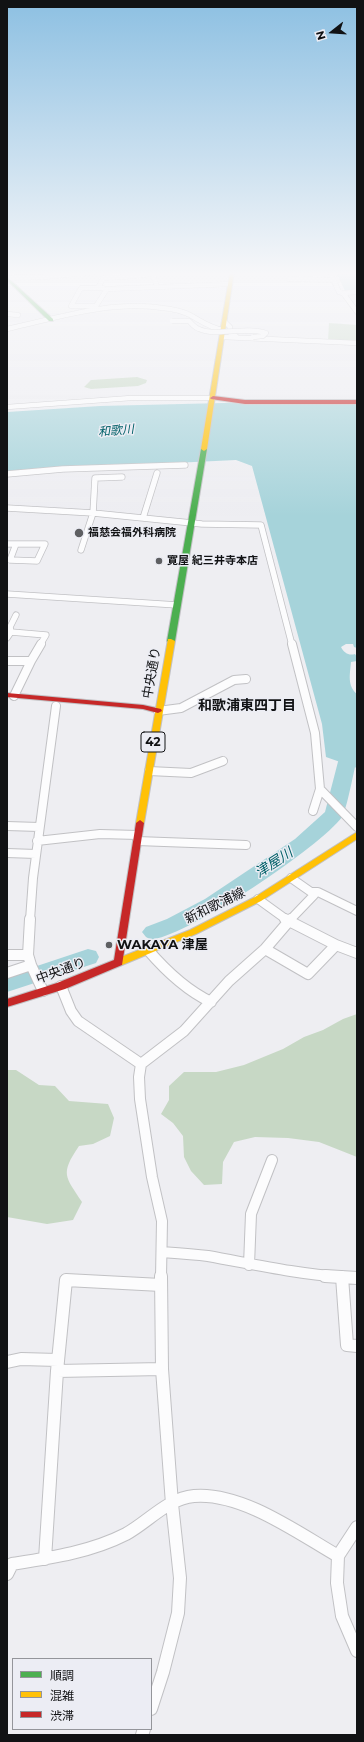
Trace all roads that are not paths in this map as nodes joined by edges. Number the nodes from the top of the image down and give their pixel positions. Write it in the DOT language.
graph roads {
  1 [pos="220,353"];
  2 [pos="213,400"];
  3 [pos="357,402"];
  4 [pos="7,407"];
  5 [pos="185,465"];
  6 [pos="157,473"];
  7 [pos="7,474"];
  8 [pos="122,477"];
  9 [pos="7,508"];
  10 [pos="93,513"];
  11 [pos="143,518"];
  12 [pos="191,522"];
  13 [pos="7,544"];
  14 [pos="16,544"];
  15 [pos="81,550"];
  16 [pos="7,594"];
  17 [pos="177,605"];
  18 [pos="16,614"];
  19 [pos="11,632"];
  20 [pos="7,638"];
  21 [pos="7,661"];
  22 [pos="31,661"];
  23 [pos="246,679"];
  24 [pos="9,698"];
  25 [pos="56,706"];
  26 [pos="158,711"];
  27 [pos="222,761"];
  28 [pos="149,771"];
  29 [pos="322,791"];
  30 [pos="313,811"];
  31 [pos="7,826"];
  32 [pos="39,826"];
  33 [pos="357,827"];
  34 [pos="357,835"];
  35 [pos="137,838"];
  36 [pos="37,841"];
  37 [pos="246,846"];
  38 [pos="7,854"];
  39 [pos="36,854"];
  40 [pos="291,878"];
  41 [pos="311,892"];
  42 [pos="258,899"];
  43 [pos="357,911"];
  44 [pos="289,921"];
  45 [pos="336,945"];
  46 [pos="265,949"];
  47 [pos="148,950"];
  48 [pos="357,952"];
  49 [pos="7,955"];
  50 [pos="28,955"];
  51 [pos="119,962"];
  52 [pos="31,967"];
  53 [pos="7,973"];
  54 [pos="61,986"];
  55 [pos="43,991"];
  56 [pos="211,1002"];
  57 [pos="7,1003"];
  58 [pos="141,1064"];
  59 [pos="272,1160"];
  60 [pos="162,1252"];
  61 [pos="249,1265"];
  62 [pos="342,1277"];
  63 [pos="357,1278"];
  64 [pos="161,1285"];
  65 [pos="357,1346"];
  66 [pos="7,1362"];
  67 [pos="57,1366"];
  68 [pos="162,1369"];
  69 [pos="172,1504"];
  70 [pos="357,1527"];
  71 [pos="338,1556"];
  72 [pos="45,1559"];
  73 [pos="7,1574"];
  74 [pos="357,1651"];
  75 [pos="152,1706"];
  1 -- 2 [label="main road, 中央通り / 42"];
  2 -- 3 [label="main road"];
  2 -- 4 [label="street"];
  2 -- 12 [label="main road, 中央通り / 42"];
  5 -- 7 [label="street"];
  6 -- 11 [label="street"];
  8 -- 10 [label="street"];
  9 -- 10 [label="street"];
  10 -- 11 [label="street"];
  10 -- 15 [label="street"];
  11 -- 12 [label="street"];
  12 -- 17 [label="main road, 中央通り / 42"];
  12 -- 29 [label="street"];
  13 -- 14 [label="street"];
  14 -- 14 [label="street"];
  16 -- 17 [label="street"];
  17 -- 26 [label="main road, 中央通り / 42"];
  18 -- 19 [label="street"];
  19 -- 20 [label="street"];
  19 -- 22 [label="street"];
  21 -- 22 [label="street"];
  22 -- 24 [label="street"];
  23 -- 26 [label="street"];
  24 -- 25 [label="main road"];
  24 -- 26 [label="main road"];
  25 -- 26 [label="main road"];
  25 -- 32 [label="street"];
  26 -- 28 [label="main road, 中央通り / 42"];
  27 -- 28 [label="street"];
  28 -- 35 [label="main road, 中央通り / 42"];
  29 -- 30 [label="street"];
  29 -- 33 [label="street"];
  31 -- 32 [label="street"];
  32 -- 36 [label="street"];
  34 -- 40 [label="main road, 新和歌浦線"];
  35 -- 36 [label="street"];
  35 -- 37 [label="street"];
  35 -- 51 [label="main road, 中央通り / 42"];
  36 -- 39 [label="street"];
  38 -- 39 [label="street"];
  39 -- 50 [label="street"];
  40 -- 41 [label="street"];
  40 -- 42 [label="main road, 新和歌浦線"];
  41 -- 43 [label="street"];
  41 -- 44 [label="street"];
  42 -- 44 [label="street"];
  42 -- 47 [label="main road, 新和歌浦線"];
  44 -- 45 [label="street"];
  44 -- 46 [label="street"];
  45 -- 46 [label="street"];
  45 -- 48 [label="street"];
  46 -- 56 [label="street"];
  47 -- 51 [label="main road, 新和歌浦線"];
  47 -- 56 [label="street"];
  49 -- 50 [label="street"];
  50 -- 52 [label="street"];
  51 -- 54 [label="main road, 中央通り"];
  52 -- 53 [label="street"];
  52 -- 55 [label="street"];
  54 -- 55 [label="main road, 中央通り"];
  54 -- 58 [label="street"];
  55 -- 57 [label="main road, 中央通り"];
  56 -- 58 [label="street"];
  58 -- 60 [label="street"];
  59 -- 61 [label="street"];
  60 -- 61 [label="street"];
  60 -- 64 [label="street"];
  61 -- 62 [label="street"];
  62 -- 63 [label="street"];
  62 -- 65 [label="street"];
  64 -- 67 [label="street"];
  64 -- 68 [label="street"];
  66 -- 67 [label="street"];
  67 -- 68 [label="street"];
  67 -- 72 [label="street"];
  68 -- 69 [label="street"];
  69 -- 71 [label="street"];
  69 -- 72 [label="street"];
  69 -- 75 [label="street"];
  70 -- 71 [label="street"];
  71 -- 74 [label="street"];
  72 -- 73 [label="street"];
}
